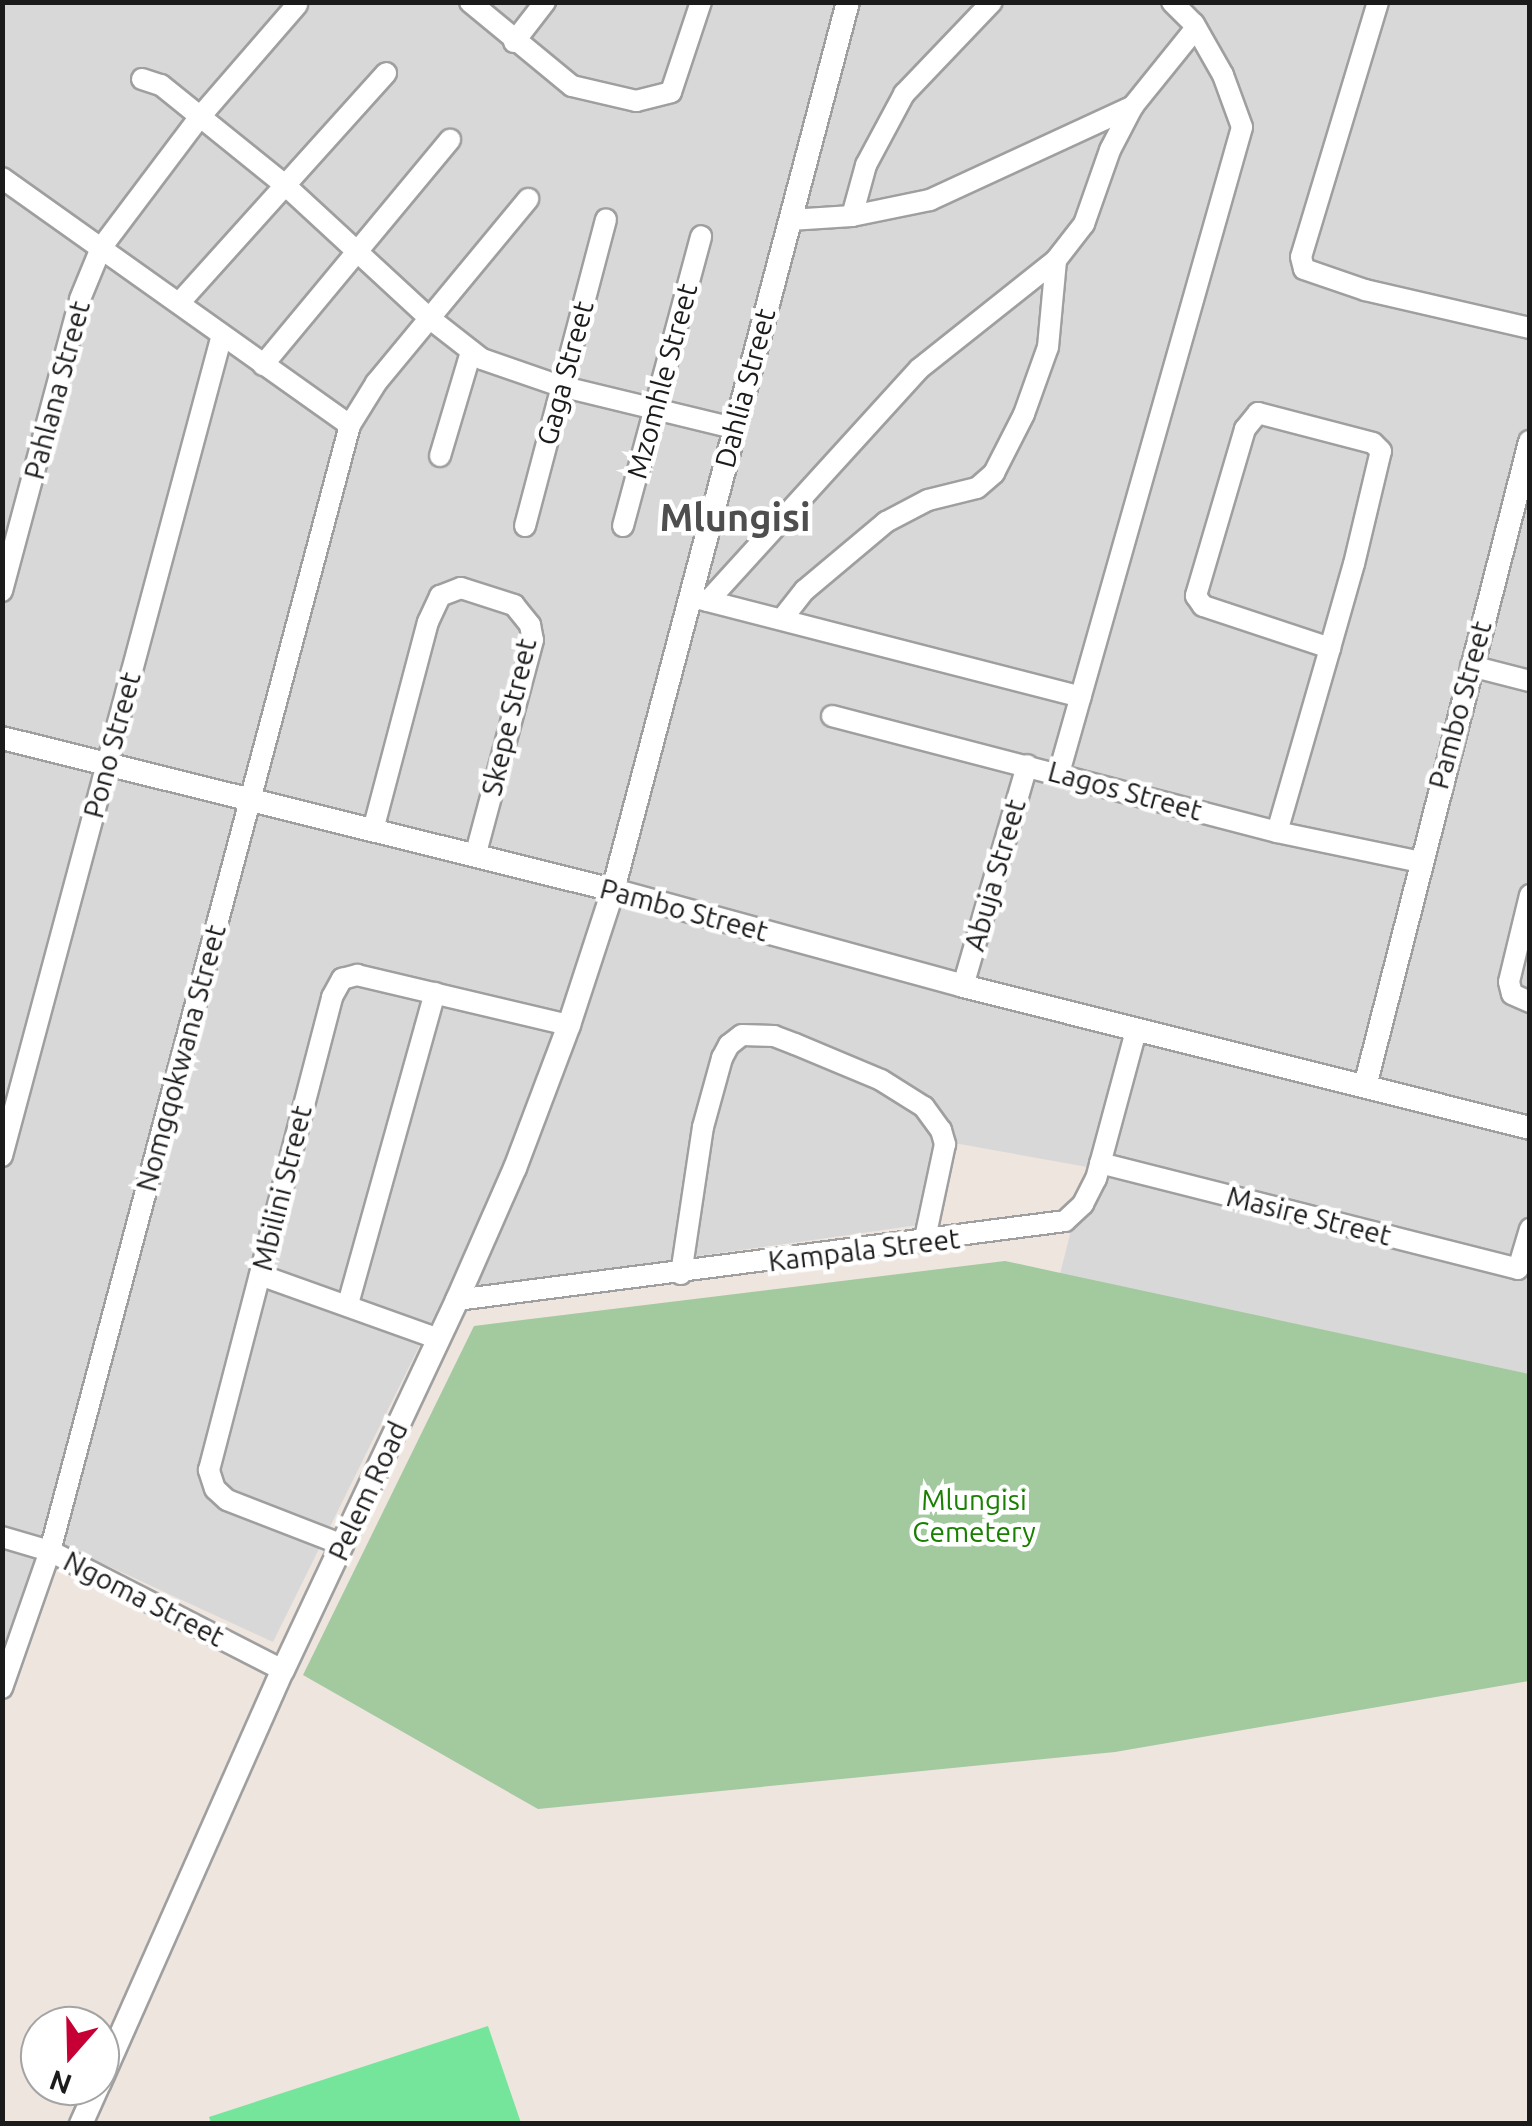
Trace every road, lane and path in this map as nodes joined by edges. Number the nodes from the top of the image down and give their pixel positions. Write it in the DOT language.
graph roads {
  1 [pos="470,2"];
  2 [pos="545,2"];
  3 [pos="701,2"];
  4 [pos="848,2"];
  5 [pos="992,2"];
  6 [pos="1172,2"];
  7 [pos="1378,2"];
  8 [pos="297,5"];
  9 [pos="1196,28"];
  10 [pos="514,42"];
  11 [pos="386,73"];
  12 [pos="142,78"];
  13 [pos="1133,106"];
  14 [pos="199,118"];
  15 [pos="450,140"];
  16 [pos="5,181"];
  17 [pos="285,185"];
  18 [pos="528,199"];
  19 [pos="852,216"];
  20 [pos="606,220"];
  21 [pos="790,220"];
  22 [pos="702,236"];
  23 [pos="102,248"];
  24 [pos="356,248"];
  25 [pos="1056,260"];
  26 [pos="180,302"];
  27 [pos="428,318"];
  28 [pos="1530,328"];
  29 [pos="222,334"];
  30 [pos="471,352"];
  31 [pos="263,364"];
  32 [pos="560,386"];
  33 [pos="654,410"];
  34 [pos="350,425"];
  35 [pos="734,428"];
  36 [pos="1530,442"];
  37 [pos="440,456"];
  38 [pos="525,526"];
  39 [pos="622,526"];
  40 [pos="2,591"];
  41 [pos="699,599"];
  42 [pos="782,619"];
  43 [pos="1330,648"];
  44 [pos="1471,666"];
  45 [pos="1530,680"];
  46 [pos="1081,697"];
  47 [pos="832,716"];
  48 [pos="2,738"];
  49 [pos="107,764"];
  50 [pos="1028,765"];
  51 [pos="1059,773"];
  52 [pos="251,798"];
  53 [pos="373,830"];
  54 [pos="1277,832"];
  55 [pos="475,856"];
  56 [pos="1420,862"];
  57 [pos="614,890"];
  58 [pos="1530,895"];
  59 [pos="963,986"];
  60 [pos="435,993"];
  61 [pos="1530,1002"];
  62 [pos="569,1025"];
  63 [pos="1136,1031"];
  64 [pos="1365,1086"];
  65 [pos="1530,1128"];
  66 [pos="2,1156"];
  67 [pos="1100,1162"];
  68 [pos="1529,1235"];
  69 [pos="924,1243"];
  70 [pos="681,1274"];
  71 [pos="260,1275"];
  72 [pos="457,1300"];
  73 [pos="348,1304"];
  74 [pos="439,1339"];
  75 [pos="2,1537"];
  76 [pos="343,1545"];
  77 [pos="50,1551"];
  78 [pos="283,1670"];
  79 [pos="2,1688"];
  80 [pos="120,2037"];
  1 -- 10 [label="street"];
  2 -- 10 [label="street"];
  3 -- 10 [label="street"];
  4 -- 21 [label="street, Dahlia Street"];
  5 -- 19 [label="street"];
  6 -- 9 [label="street"];
  7 -- 28 [label="street"];
  8 -- 14 [label="street, Pahlana Street"];
  9 -- 13 [label="street"];
  9 -- 46 [label="street"];
  11 -- 17 [label="street"];
  12 -- 14 [label="street"];
  13 -- 19 [label="street"];
  13 -- 25 [label="street"];
  14 -- 17 [label="street"];
  14 -- 23 [label="street, Pahlana Street"];
  15 -- 24 [label="street"];
  16 -- 23 [label="street"];
  17 -- 24 [label="street"];
  17 -- 26 [label="street"];
  18 -- 27 [label="street, Nomgqokwana Street"];
  19 -- 21 [label="street"];
  20 -- 32 [label="street, Gaga Street"];
  21 -- 35 [label="street, Dahlia Street"];
  22 -- 33 [label="street, Mzomhle Street"];
  23 -- 26 [label="street"];
  23 -- 40 [label="street, Pahlana Street"];
  24 -- 27 [label="street"];
  24 -- 31 [label="street"];
  25 -- 41 [label="street"];
  25 -- 42 [label="street"];
  26 -- 29 [label="street"];
  27 -- 30 [label="street"];
  27 -- 34 [label="street, Nomgqokwana Street"];
  29 -- 31 [label="street"];
  29 -- 49 [label="street, Pono Street"];
  30 -- 32 [label="street"];
  30 -- 37 [label="street"];
  31 -- 34 [label="street"];
  32 -- 33 [label="street"];
  32 -- 38 [label="street, Gaga Street"];
  33 -- 35 [label="street"];
  33 -- 39 [label="street, Mzomhle Street"];
  34 -- 52 [label="street, Nomgqokwana Street"];
  35 -- 41 [label="street, Dahlia Street"];
  36 -- 44 [label="street, Pambo Street"];
  41 -- 42 [label="street"];
  41 -- 57 [label="street, Dahlia Street"];
  42 -- 46 [label="street"];
  43 -- 43 [label="street"];
  43 -- 54 [label="street"];
  44 -- 45 [label="street"];
  44 -- 56 [label="street, Pambo Street"];
  46 -- 51 [label="street"];
  47 -- 50 [label="street, Lagos Street"];
  48 -- 49 [label="street, Pambo Street"];
  49 -- 52 [label="street, Pambo Street"];
  49 -- 66 [label="street, Pono Street"];
  50 -- 51 [label="street, Lagos Street"];
  50 -- 59 [label="street, Abuja Street"];
  51 -- 54 [label="street, Lagos Street"];
  52 -- 53 [label="street, Pambo Street"];
  52 -- 77 [label="street, Nomgqokwana Street"];
  53 -- 55 [label="street, Pambo Street"];
  53 -- 55 [label="street, Skepe Street"];
  54 -- 56 [label="street, Lagos Street"];
  55 -- 57 [label="street, Pambo Street"];
  56 -- 64 [label="street, Pambo Street"];
  57 -- 59 [label="street, Pambo Street"];
  57 -- 62 [label="street, Pelem Road"];
  58 -- 61 [label="street"];
  59 -- 63 [label="street, Pambo Street"];
  60 -- 62 [label="street, Mbilini Street"];
  60 -- 71 [label="street, Mbilini Street"];
  60 -- 73 [label="street"];
  62 -- 72 [label="street, Pelem Road"];
  63 -- 64 [label="street, Pambo Street"];
  63 -- 67 [label="street, Kampala Street"];
  64 -- 65 [label="street, Pambo Street"];
  67 -- 68 [label="street, Masire Street"];
  67 -- 69 [label="street, Kampala Street"];
  69 -- 70 [label="street, Kampala Street"];
  69 -- 70 [label="street"];
  70 -- 72 [label="street, Kampala Street"];
  71 -- 73 [label="street"];
  71 -- 76 [label="street, Mbilini Street"];
  72 -- 74 [label="street, Pelem Road"];
  73 -- 74 [label="street"];
  74 -- 76 [label="street, Pelem Road"];
  75 -- 77 [label="street, Ngoma Street"];
  76 -- 78 [label="street, Pelem Road"];
  77 -- 78 [label="street, Ngoma Street"];
  77 -- 79 [label="street, Nomgqokwana Street"];
  78 -- 80 [label="street, Pelem Road"];
}
